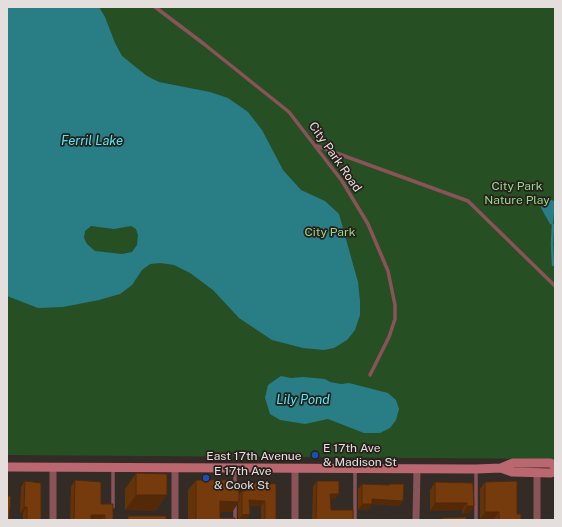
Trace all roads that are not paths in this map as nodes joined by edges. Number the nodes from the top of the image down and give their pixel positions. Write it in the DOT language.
graph roads {
  1 [pos="155,7"];
  2 [pos="317,146"];
  3 [pos="555,286"];
  4 [pos="370,375"];
  5 [pos="555,466"];
  6 [pos="7,467"];
  7 [pos="53,467"];
  8 [pos="113,467"];
  9 [pos="175,468"];
  10 [pos="235,468"];
  11 [pos="295,468"];
  12 [pos="355,468"];
  13 [pos="501,468"];
  14 [pos="416,469"];
  15 [pos="476,469"];
  16 [pos="555,470"];
  17 [pos="537,472"];
  18 [pos="235,492"];
  19 [pos="235,499"];
  20 [pos="113,513"];
  21 [pos="53,520"];
  22 [pos="175,520"];
  23 [pos="235,520"];
  24 [pos="295,520"];
  25 [pos="355,520"];
  26 [pos="416,520"];
  27 [pos="476,520"];
  28 [pos="537,520"];
  1 -- 2 [label="lane, City Park Road"];
  2 -- 3 [label="lane"];
  2 -- 4 [label="lane, City Park Road"];
  5 -- 13 [label="main road, East 17th Avenue"];
  6 -- 7 [label="main road, East 17th Avenue"];
  7 -- 8 [label="main road, East 17th Avenue"];
  7 -- 21 [label="street"];
  8 -- 9 [label="main road, East 17th Avenue"];
  8 -- 20 [label="lane"];
  9 -- 10 [label="main road, East 17th Avenue"];
  9 -- 22 [label="street"];
  10 -- 11 [label="main road, East 17th Avenue"];
  10 -- 18 [label="lane"];
  11 -- 12 [label="main road, East 17th Avenue"];
  11 -- 24 [label="street"];
  12 -- 14 [label="main road, East 17th Avenue"];
  12 -- 25 [label="lane"];
  13 -- 15 [label="main road, East 17th Avenue"];
  13 -- 17 [label="main road, East 17th Avenue"];
  14 -- 15 [label="main road, East 17th Avenue"];
  14 -- 26 [label="street"];
  15 -- 27 [label="lane"];
  16 -- 17 [label="main road, East 17th Avenue"];
  17 -- 28 [label="street"];
  19 -- 23 [label="lane"];
}
